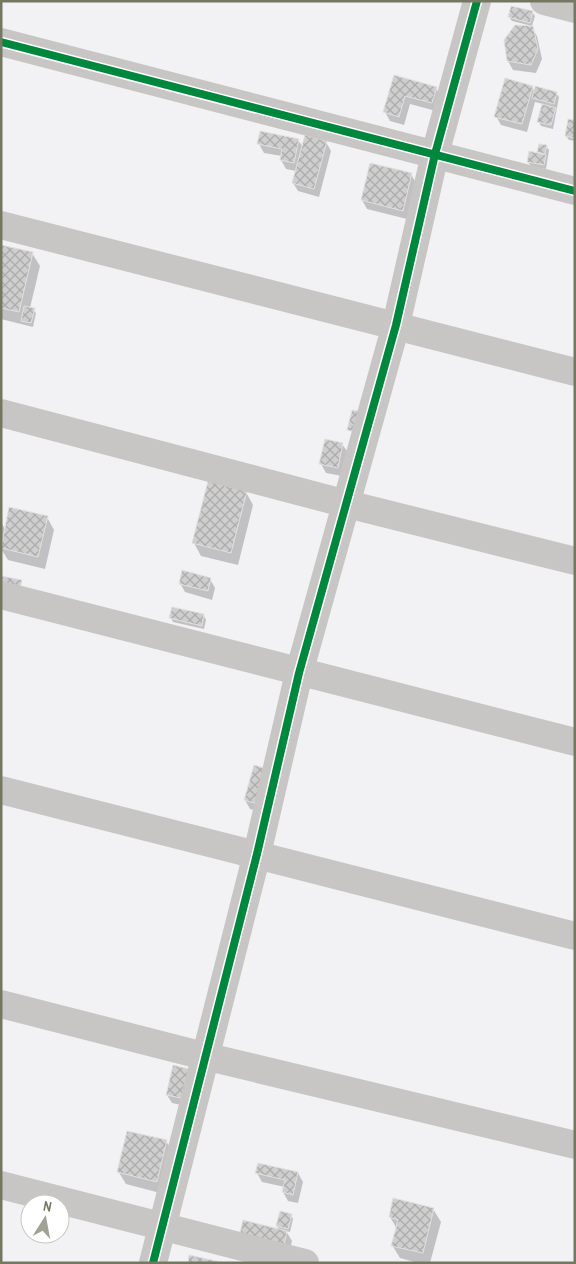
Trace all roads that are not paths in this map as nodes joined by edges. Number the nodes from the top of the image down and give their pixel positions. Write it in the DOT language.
graph roads {
  1 [pos="477,1"];
  2 [pos="544,1"];
  3 [pos="575,9"];
  4 [pos="1,42"];
  5 [pos="435,154"];
  6 [pos="575,191"];
  7 [pos="1,225"];
  8 [pos="396,325"];
  9 [pos="575,372"];
  10 [pos="1,413"];
  11 [pos="347,504"];
  12 [pos="575,561"];
  13 [pos="1,594"];
  14 [pos="299,673"];
  15 [pos="575,742"];
  16 [pos="1,790"];
  17 [pos="257,854"];
  18 [pos="575,936"];
  19 [pos="1,1004"];
  20 [pos="204,1056"];
  21 [pos="575,1145"];
  22 [pos="1,1185"];
  23 [pos="162,1225"];
  24 [pos="153,1263"];
  25 [pos="305,1263"];
  1 -- 5 [label="street"];
  2 -- 3 [label="street"];
  4 -- 5 [label="street"];
  5 -- 6 [label="street"];
  5 -- 8 [label="street"];
  7 -- 8 [label="street"];
  8 -- 9 [label="street"];
  8 -- 11 [label="street"];
  10 -- 11 [label="street"];
  11 -- 12 [label="street"];
  11 -- 14 [label="street"];
  13 -- 14 [label="street"];
  14 -- 15 [label="street"];
  14 -- 17 [label="street"];
  16 -- 17 [label="street"];
  17 -- 18 [label="street"];
  17 -- 20 [label="street"];
  19 -- 20 [label="street"];
  20 -- 21 [label="street"];
  20 -- 23 [label="street"];
  22 -- 23 [label="street"];
  23 -- 24 [label="street"];
  23 -- 25 [label="street"];
}
